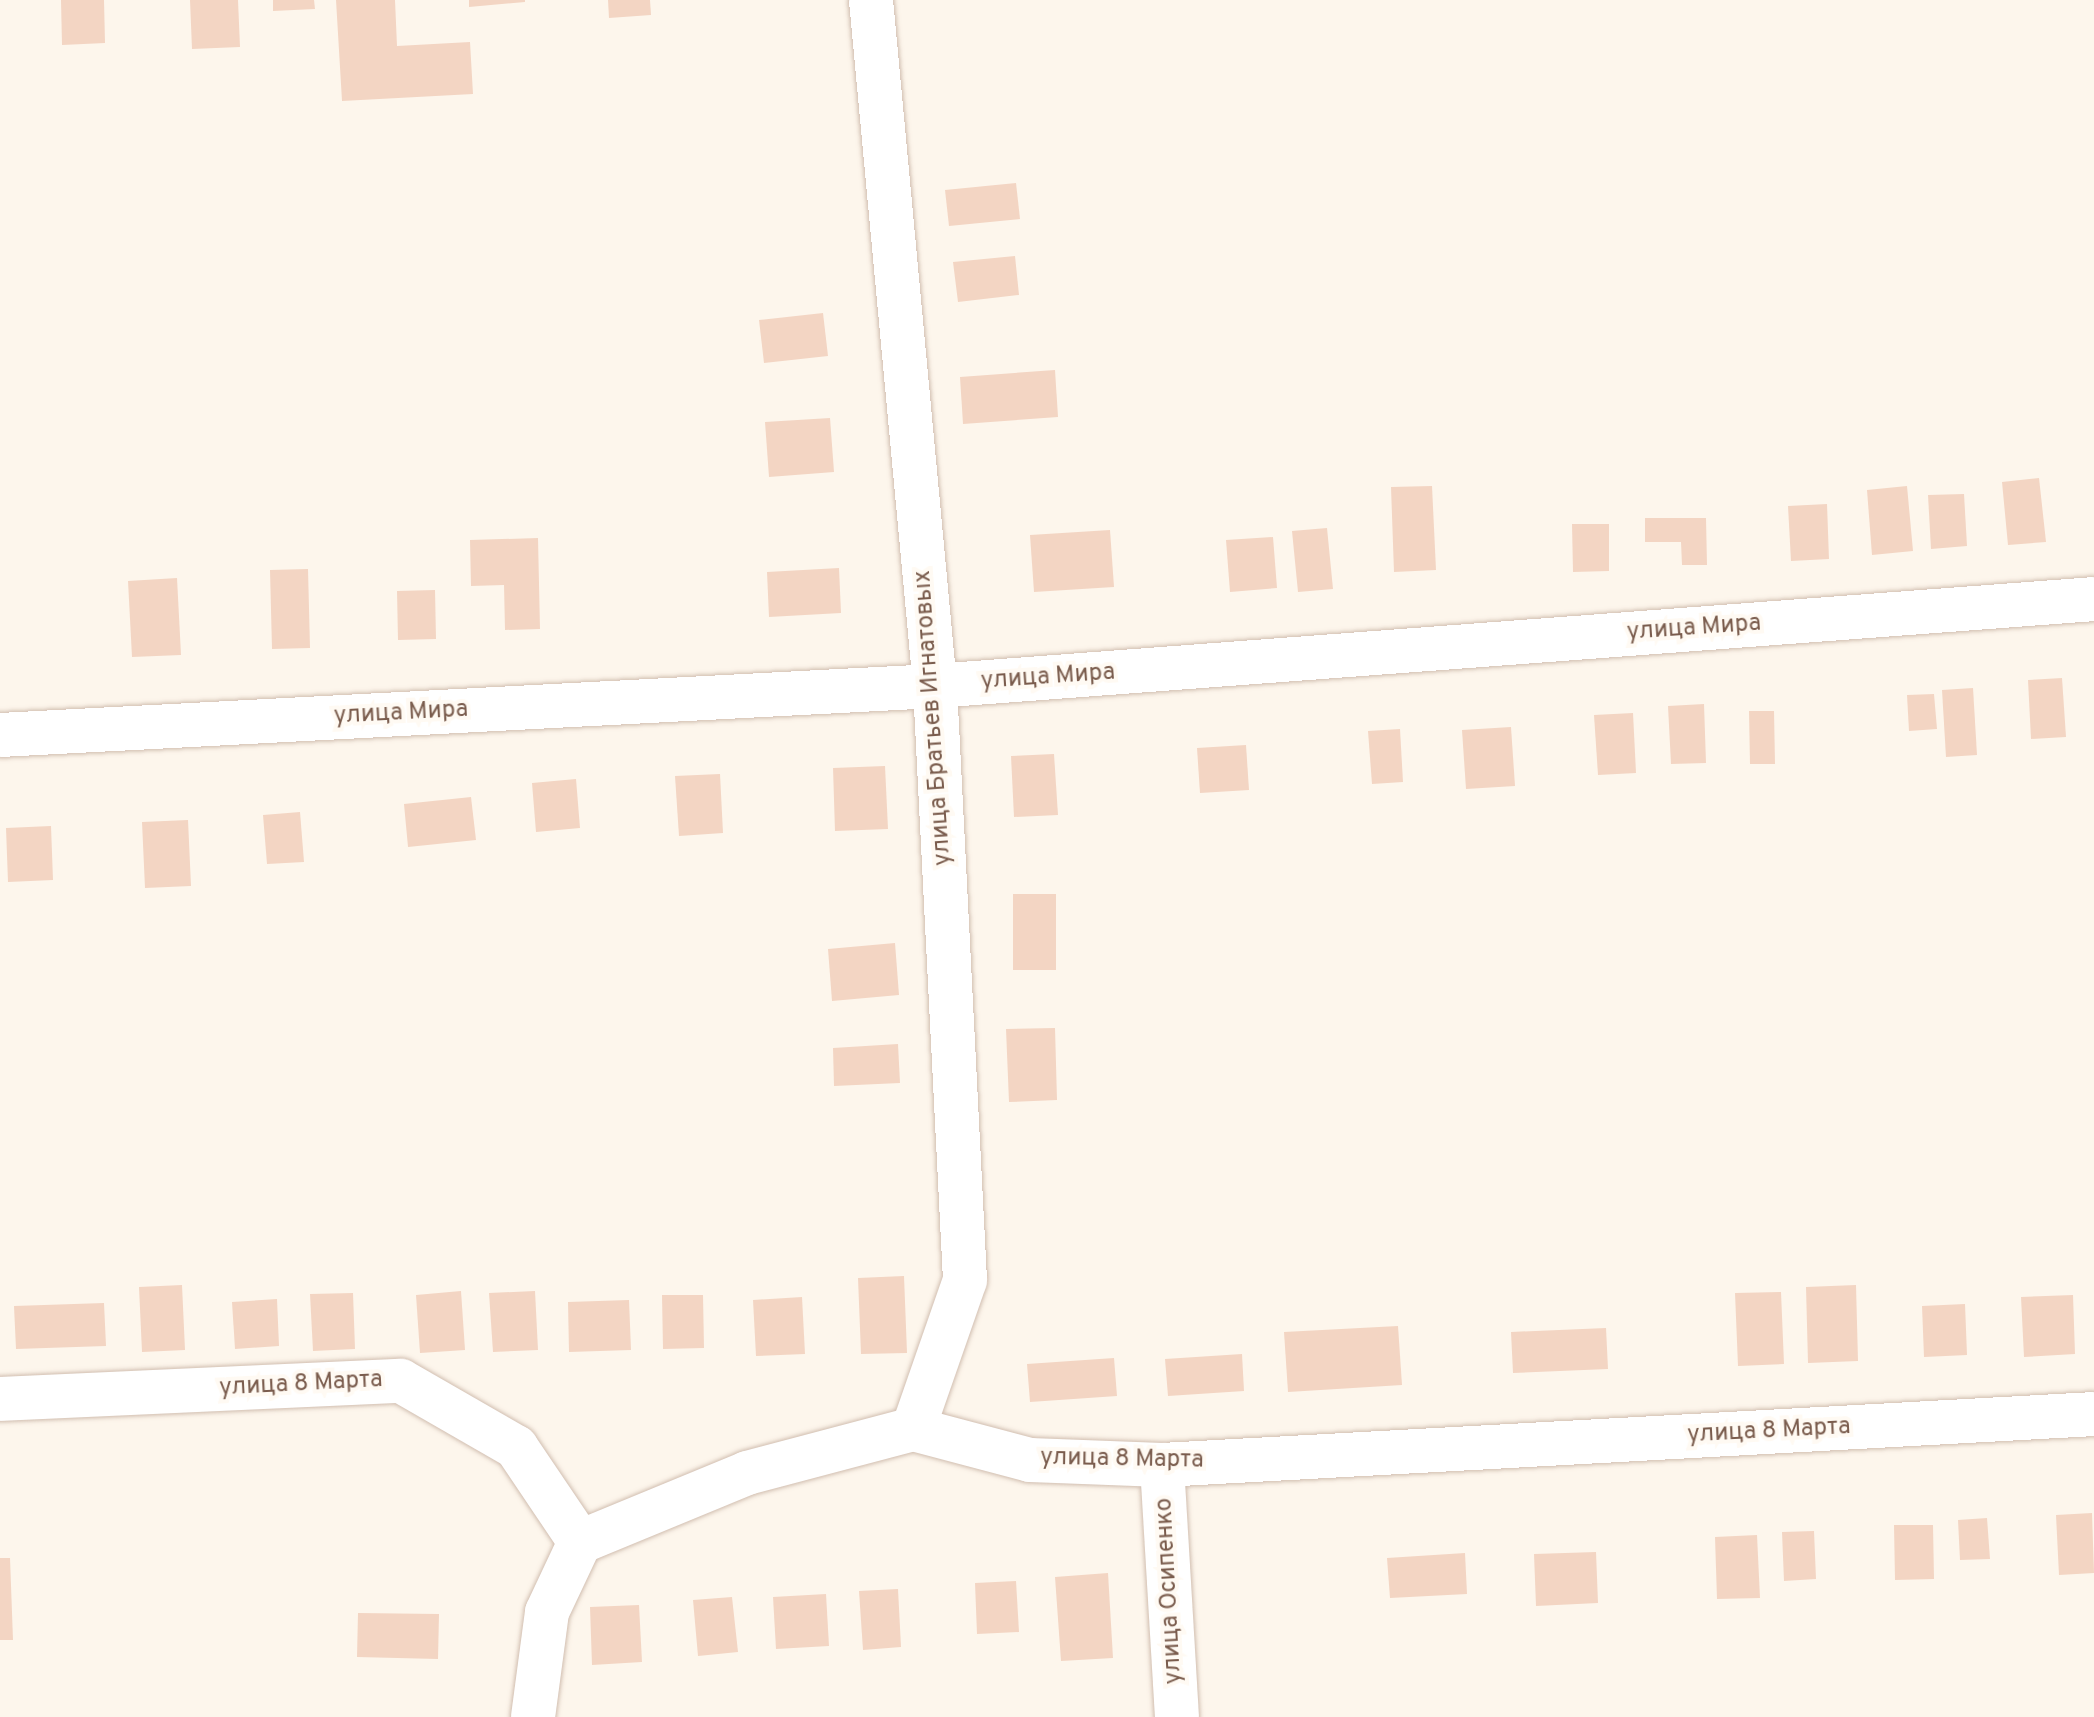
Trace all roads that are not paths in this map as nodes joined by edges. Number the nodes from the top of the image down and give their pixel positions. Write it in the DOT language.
graph roads {
  1 [pos="871,0"];
  2 [pos="2094,599"];
  3 [pos="935,686"];
  4 [pos="0,735"];
  5 [pos="0,1399"];
  6 [pos="2094,1414"];
  7 [pos="913,1429"];
  8 [pos="1162,1465"];
  9 [pos="580,1542"];
  10 [pos="533,1717"];
  11 [pos="1177,1717"];
  1 -- 3 [label="street, улица Братьев Игнатовых"];
  2 -- 3 [label="street, улица Мира"];
  3 -- 4 [label="street, улица Мира"];
  3 -- 7 [label="street, улица Братьев Игнатовых"];
  5 -- 9 [label="street, улица 8 Марта"];
  6 -- 8 [label="street, улица 8 Марта"];
  7 -- 8 [label="street, улица 8 Марта"];
  7 -- 9 [label="street, улица 8 Марта"];
  8 -- 11 [label="street, улица Осипенко"];
  9 -- 10 [label="street"];
}
